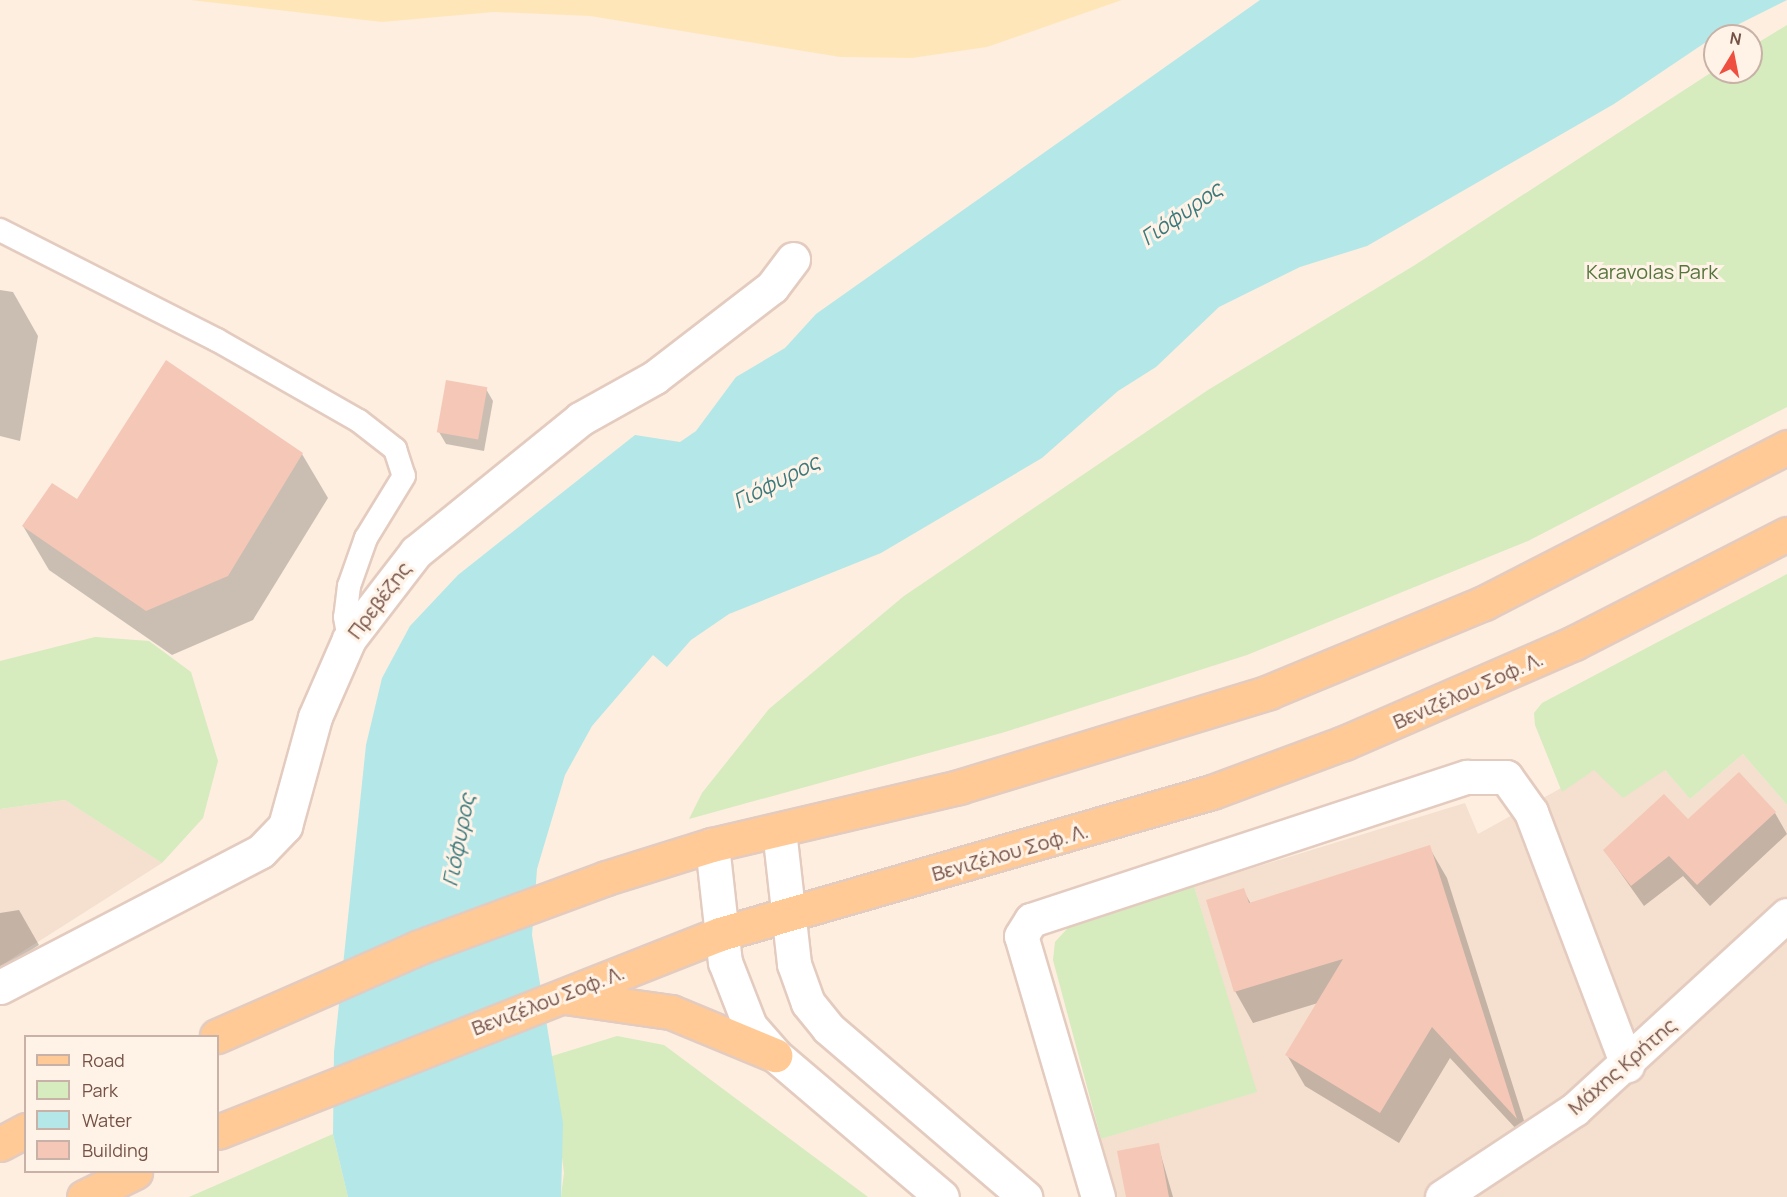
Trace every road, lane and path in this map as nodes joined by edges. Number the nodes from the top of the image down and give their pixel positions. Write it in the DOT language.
graph roads {
  1 [pos="0,230"];
  2 [pos="793,259"];
  3 [pos="1787,447"];
  4 [pos="1787,534"];
  5 [pos="350,639"];
  6 [pos="779,830"];
  7 [pos="712,845"];
  8 [pos="790,913"];
  9 [pos="1787,915"];
  10 [pos="720,934"];
  11 [pos="0,987"];
  12 [pos="551,999"];
  13 [pos="219,1035"];
  14 [pos="775,1055"];
  15 [pos="1627,1065"];
  16 [pos="24,1131"];
  17 [pos="219,1132"];
  18 [pos="0,1144"];
  19 [pos="133,1173"];
  20 [pos="84,1197"];
  21 [pos="942,1197"];
  22 [pos="1025,1197"];
  23 [pos="1098,1197"];
  24 [pos="1442,1197"];
  1 -- 5 [label="lane"];
  2 -- 5 [label="street, Πρεβέζης"];
  3 -- 6 [label="main road"];
  4 -- 8 [label="main road, Βενιζέλου Σοφ. Λ."];
  5 -- 11 [label="street, Πρεβέζης"];
  6 -- 7 [label="main road"];
  6 -- 8 [label="street"];
  7 -- 10 [label="street"];
  7 -- 13 [label="main road"];
  8 -- 10 [label="main road, Βενιζέλου Σοφ. Λ."];
  8 -- 22 [label="street"];
  9 -- 15 [label="street, Μάχης Κρήτης"];
  10 -- 12 [label="main road, Βενιζέλου Σοφ. Λ."];
  10 -- 14 [label="street"];
  12 -- 14 [label="main road"];
  12 -- 17 [label="main road, Βενιζέλου Σοφ. Λ."];
  14 -- 21 [label="street"];
  15 -- 23 [label="street"];
  15 -- 24 [label="street, Μάχης Κρήτης"];
  16 -- 18 [label="main road"];
  19 -- 20 [label="main road"];
}
